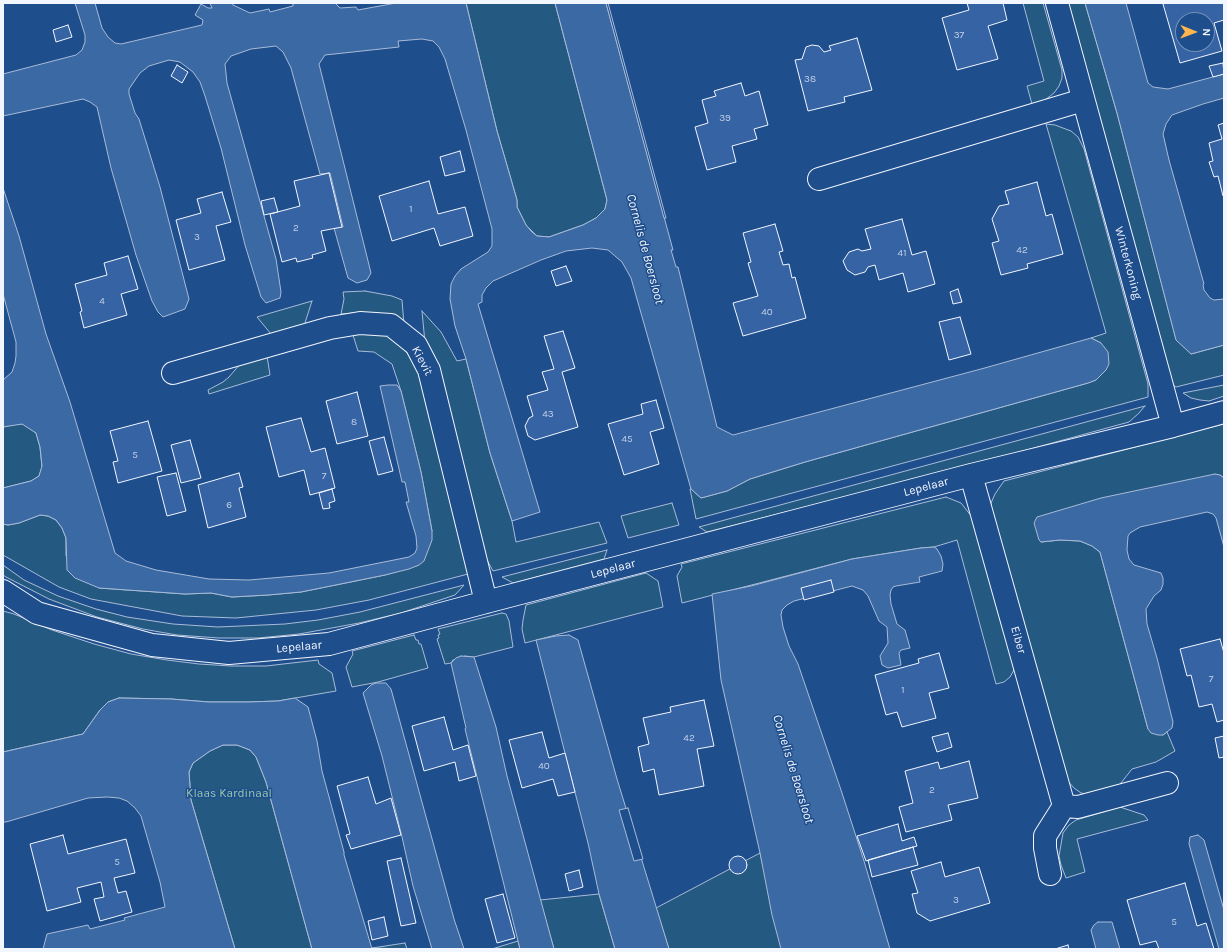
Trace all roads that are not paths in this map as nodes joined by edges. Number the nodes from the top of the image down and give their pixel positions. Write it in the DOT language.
graph roads {
  1 [pos="1057,3"];
  2 [pos="1083,100"];
  3 [pos="819,180"];
  4 [pos="173,373"];
  5 [pos="1224,412"];
  6 [pos="1173,426"];
  7 [pos="971,475"];
  8 [pos="3,591"];
  9 [pos="486,602"];
  10 [pos="1166,783"];
  11 [pos="1064,806"];
  12 [pos="1050,874"];
  1 -- 2 [label="street, Winterkoning"];
  2 -- 3 [label="street"];
  2 -- 6 [label="street, Winterkoning"];
  4 -- 9 [label="street, Kievit"];
  5 -- 6 [label="street, Lepelaar"];
  6 -- 7 [label="street, Lepelaar"];
  7 -- 9 [label="street, Lepelaar"];
  7 -- 11 [label="street, Eiber"];
  8 -- 9 [label="street, Lepelaar"];
  10 -- 11 [label="street"];
  11 -- 12 [label="street"];
}
